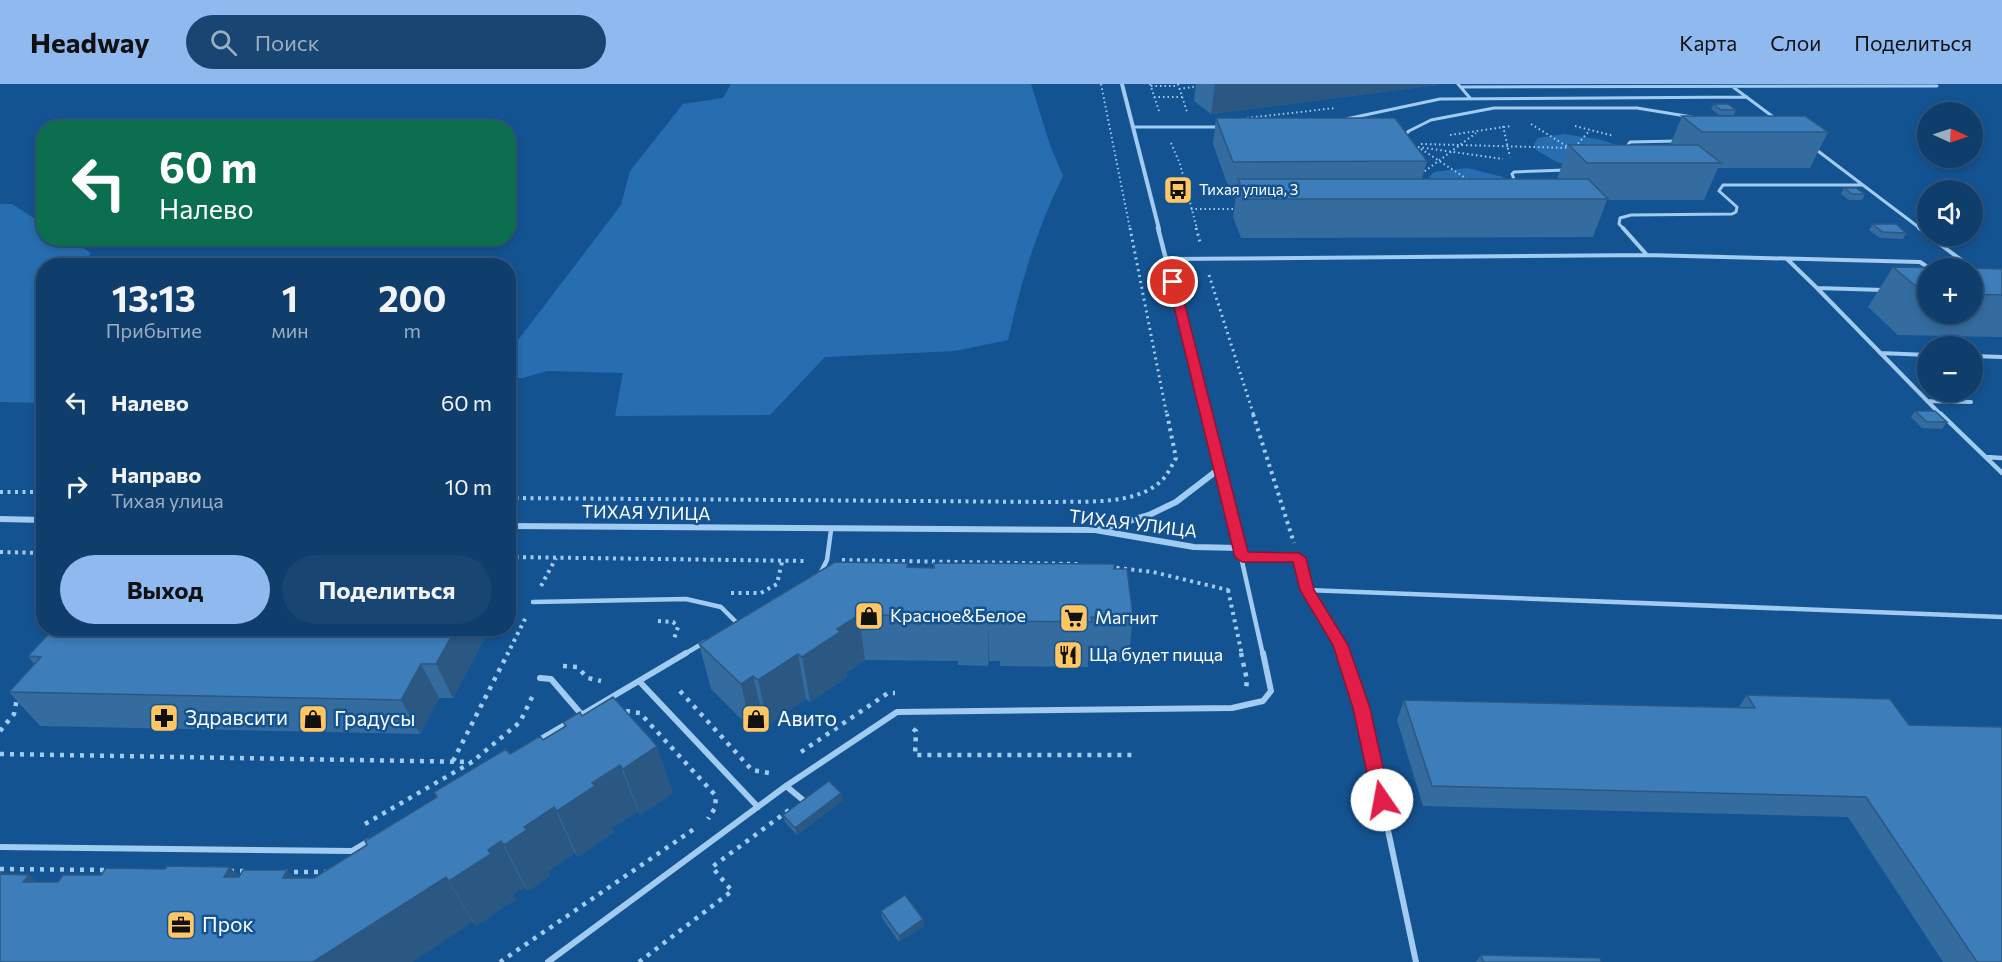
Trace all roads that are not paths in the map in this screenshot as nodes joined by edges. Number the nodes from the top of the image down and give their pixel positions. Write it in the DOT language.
graph roads {
  1 [pos="1122,84"];
  2 [pos="1933,84"];
  3 [pos="1459,86"];
  4 [pos="1733,87"];
  5 [pos="1747,97"];
  6 [pos="1470,98"];
  7 [pos="1697,118"];
  8 [pos="1339,120"];
  9 [pos="1781,123"];
  10 [pos="1132,127"];
  11 [pos="1227,127"];
  12 [pos="1678,141"];
  13 [pos="1402,142"];
  14 [pos="1807,142"];
  15 [pos="1629,152"];
  16 [pos="1568,170"];
  17 [pos="1516,184"];
  18 [pos="1862,185"];
  19 [pos="1917,227"];
  20 [pos="1942,246"];
  21 [pos="1647,255"];
  22 [pos="1958,258"];
  23 [pos="1168,259"];
  24 [pos="1786,259"];
  25 [pos="1917,262"];
  26 [pos="1817,288"];
  27 [pos="1894,290"];
  28 [pos="1880,353"];
  29 [pos="1917,355"];
  30 [pos="1983,356"];
  31 [pos="2002,357"];
  32 [pos="1917,391"];
  33 [pos="1928,402"];
  34 [pos="1986,457"];
  35 [pos="2002,458"];
  36 [pos="1219,469"];
  37 [pos="2002,473"];
  38 [pos="0,519"];
  39 [pos="36,520"];
  40 [pos="516,526"];
  41 [pos="831,530"];
  42 [pos="1095,530"];
  43 [pos="1239,548"];
  44 [pos="1242,557"];
  45 [pos="810,581"];
  46 [pos="1307,590"];
  47 [pos="533,602"];
  48 [pos="746,617"];
  49 [pos="2002,617"];
  50 [pos="737,622"];
  51 [pos="727,628"];
  52 [pos="708,640"];
  53 [pos="540,678"];
  54 [pos="639,681"];
  55 [pos="582,715"];
  56 [pos="532,744"];
  57 [pos="786,786"];
  58 [pos="803,800"];
  59 [pos="758,807"];
  60 [pos="372,840"];
  61 [pos="0,847"];
  62 [pos="548,962"];
  63 [pos="1416,962"];
  1 -- 10 [label="street"];
  2 -- 4 [label="lane"];
  3 -- 4 [label="lane"];
  3 -- 6 [label="lane"];
  4 -- 5 [label="lane"];
  5 -- 6 [label="lane"];
  5 -- 9 [label="lane"];
  6 -- 8 [label="lane"];
  7 -- 13 [label="lane"];
  10 -- 11 [label="lane"];
  10 -- 23 [label="street"];
  12 -- 15 [label="lane"];
  14 -- 18 [label="lane"];
  16 -- 17 [label="lane"];
  18 -- 19 [label="lane"];
  18 -- 21 [label="lane"];
  20 -- 22 [label="lane"];
  21 -- 23 [label="lane"];
  21 -- 24 [label="lane"];
  23 -- 36 [label="street"];
  24 -- 25 [label="lane"];
  24 -- 26 [label="lane"];
  26 -- 27 [label="lane"];
  26 -- 28 [label="lane"];
  28 -- 29 [label="lane"];
  28 -- 32 [label="lane"];
  30 -- 31 [label="lane"];
  33 -- 34 [label="lane"];
  34 -- 35 [label="lane"];
  34 -- 37 [label="lane"];
  36 -- 42 [label="street"];
  36 -- 43 [label="street"];
  38 -- 39 [label="street"];
  40 -- 41 [label="street, ТИХАЯ УЛИЦА"];
  41 -- 42 [label="street, ТИХАЯ УЛИЦА"];
  41 -- 45 [label="lane"];
  42 -- 43 [label="street, ТИХАЯ УЛИЦА"];
  43 -- 44 [label="lane"];
  44 -- 46 [label="lane"];
  44 -- 57 [label="lane"];
  46 -- 49 [label="lane"];
  46 -- 63 [label="lane"];
  47 -- 50 [label="lane"];
  48 -- 50 [label="lane"];
  50 -- 51 [label="lane"];
  52 -- 54 [label="lane"];
  53 -- 55 [label="lane"];
  54 -- 55 [label="lane"];
  54 -- 59 [label="lane"];
  55 -- 56 [label="lane"];
  57 -- 58 [label="lane"];
  57 -- 59 [label="lane"];
  59 -- 62 [label="lane"];
  60 -- 61 [label="lane"];
}
